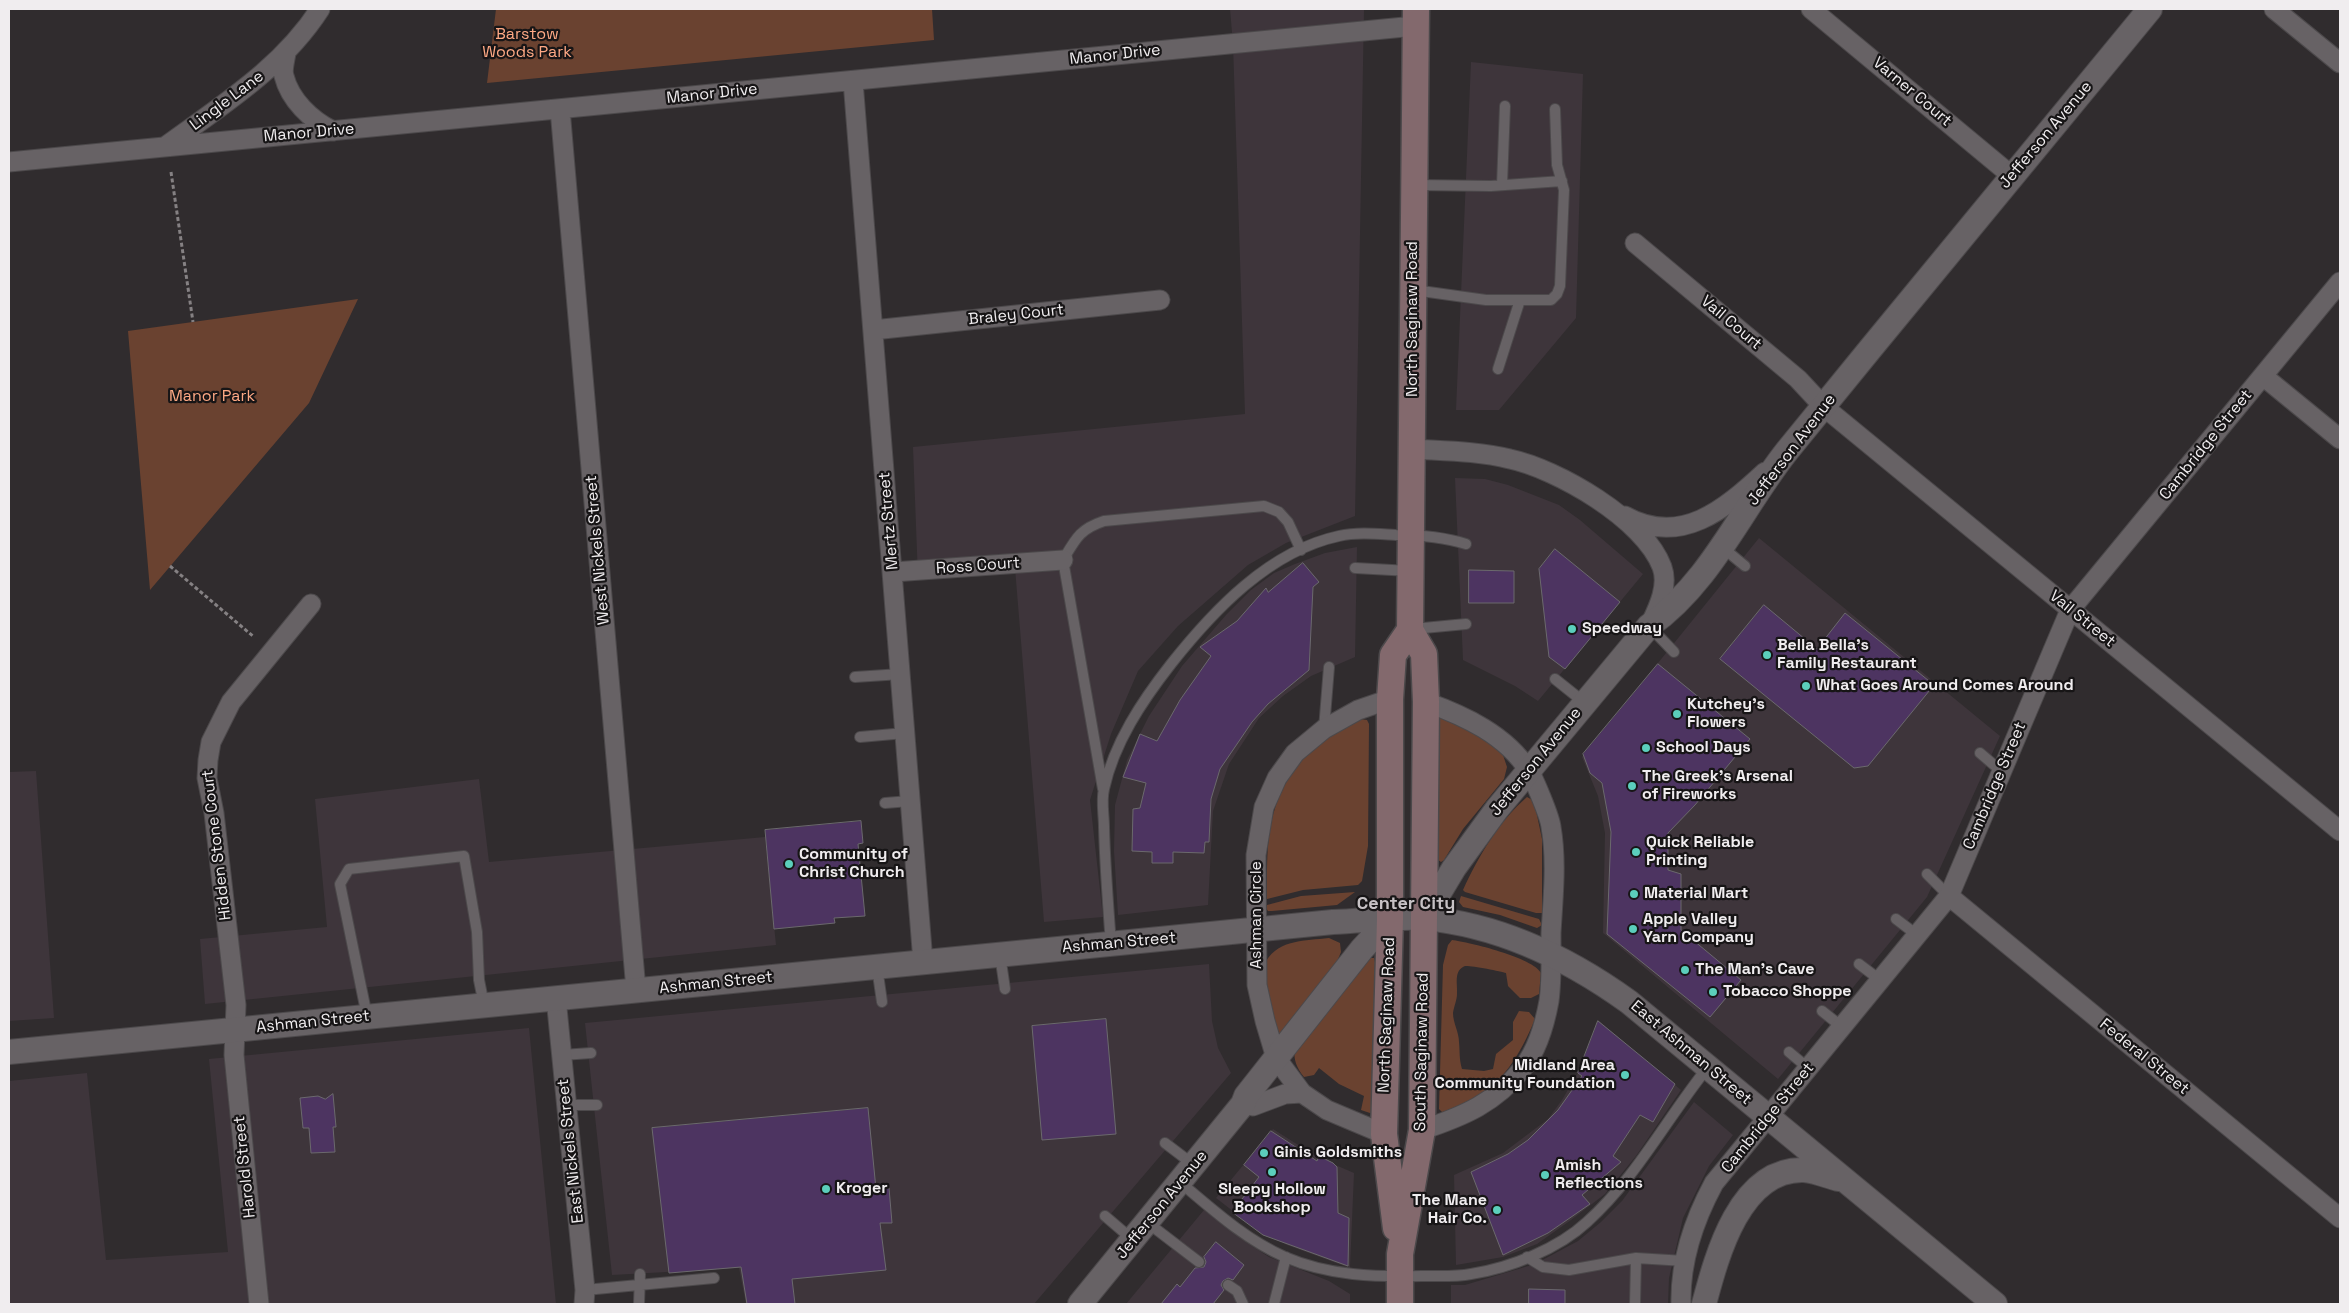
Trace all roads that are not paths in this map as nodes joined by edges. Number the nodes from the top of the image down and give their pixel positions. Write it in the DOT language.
graph roads {
  1 [pos="320,9"];
  2 [pos="1810,9"];
  3 [pos="2150,9"];
  4 [pos="2274,9"];
  5 [pos="1416,18"];
  6 [pos="286,53"];
  7 [pos="2340,63"];
  8 [pos="853,80"];
  9 [pos="1505,106"];
  10 [pos="560,109"];
  11 [pos="1555,109"];
  12 [pos="333,131"];
  13 [pos="165,147"];
  14 [pos="9,162"];
  15 [pos="2012,176"];
  16 [pos="1562,181"];
  17 [pos="1414,185"];
  18 [pos="1502,185"];
  19 [pos="1635,243"];
  20 [pos="2340,282"];
  21 [pos="1413,290"];
  22 [pos="1160,300"];
  23 [pos="1520,300"];
  24 [pos="873,330"];
  25 [pos="1498,369"];
  26 [pos="2263,376"];
  27 [pos="1824,407"];
  28 [pos="2340,438"];
  29 [pos="1412,449"];
  30 [pos="1785,454"];
  31 [pos="1608,508"];
  32 [pos="1409,535"];
  33 [pos="1466,544"];
  34 [pos="1722,547"];
  35 [pos="1301,550"];
  36 [pos="1063,560"];
  37 [pos="1745,566"];
  38 [pos="1355,568"];
  39 [pos="1410,571"];
  40 [pos="893,572"];
  41 [pos="311,604"];
  42 [pos="2070,610"];
  43 [pos="1466,624"];
  44 [pos="1649,626"];
  45 [pos="1410,630"];
  46 [pos="1674,652"];
  47 [pos="1329,667"];
  48 [pos="900,674"];
  49 [pos="855,677"];
  50 [pos="1555,679"];
  51 [pos="1390,699"];
  52 [pos="1426,702"];
  53 [pos="1585,703"];
  54 [pos="1324,729"];
  55 [pos="905,732"];
  56 [pos="860,737"];
  57 [pos="1980,754"];
  58 [pos="1529,771"];
  59 [pos="2001,771"];
  60 [pos="1103,790"];
  61 [pos="910,801"];
  62 [pos="885,804"];
  63 [pos="2340,831"];
  64 [pos="1927,874"];
  65 [pos="1949,896"];
  66 [pos="1424,918"];
  67 [pos="1390,919"];
  68 [pos="1896,919"];
  69 [pos="1257,930"];
  70 [pos="1917,935"];
  71 [pos="1111,944"];
  72 [pos="1551,953"];
  73 [pos="1000,954"];
  74 [pos="923,962"];
  75 [pos="1859,964"];
  76 [pos="877,967"];
  77 [pos="1880,980"];
  78 [pos="1005,989"];
  79 [pos="636,990"];
  80 [pos="556,998"];
  81 [pos="882,1002"];
  82 [pos="484,1005"];
  83 [pos="1822,1011"];
  84 [pos="367,1016"];
  85 [pos="1842,1027"];
  86 [pos="235,1029"];
  87 [pos="9,1052"];
  88 [pos="1790,1052"];
  89 [pos="591,1053"];
  90 [pos="562,1055"];
  91 [pos="1276,1058"];
  92 [pos="1708,1068"];
  93 [pos="1808,1068"];
  94 [pos="1302,1093"];
  95 [pos="1243,1104"];
  96 [pos="568,1105"];
  97 [pos="596,1105"];
  98 [pos="1768,1117"];
  99 [pos="1422,1130"];
  100 [pos="1384,1134"];
  101 [pos="1165,1143"];
  102 [pos="1188,1174"];
  103 [pos="1844,1180"];
  104 [pos="1105,1216"];
  105 [pos="2340,1218"];
  106 [pos="1148,1223"];
  107 [pos="1133,1241"];
  108 [pos="1528,1256"];
  109 [pos="1286,1257"];
  110 [pos="1636,1258"];
  111 [pos="1685,1261"];
  112 [pos="1200,1262"];
  113 [pos="1400,1265"];
  114 [pos="714,1278"];
  115 [pos="640,1280"];
  116 [pos="1228,1285"];
  117 [pos="584,1297"];
  118 [pos="1084,1303"];
  119 [pos="259,1304"];
  120 [pos="639,1304"];
  121 [pos="1243,1304"];
  122 [pos="1274,1304"];
  123 [pos="1400,1304"];
  124 [pos="1634,1304"];
  125 [pos="1681,1304"];
  126 [pos="1704,1304"];
  127 [pos="1995,1304"];
  1 -- 6 [label="street, Lingle Lane"];
  2 -- 15 [label="street, Varner Court"];
  3 -- 15 [label="street, Jefferson Avenue"];
  4 -- 7 [label="street"];
  5 -- 8 [label="street, Manor Drive"];
  5 -- 17 [label="main road, North Saginaw Road"];
  6 -- 12 [label="street, Lingle Lane"];
  6 -- 13 [label="street, Lingle Lane"];
  8 -- 10 [label="street, Manor Drive"];
  8 -- 24 [label="street, Mertz Street"];
  9 -- 18 [label="lane"];
  10 -- 12 [label="street, Manor Drive"];
  10 -- 79 [label="street, West Nickels Street"];
  11 -- 16 [label="lane"];
  12 -- 13 [label="street, Manor Drive"];
  13 -- 14 [label="street, Manor Drive"];
  15 -- 27 [label="street, Jefferson Avenue"];
  16 -- 18 [label="lane"];
  16 -- 23 [label="lane"];
  17 -- 18 [label="lane"];
  17 -- 21 [label="main road, North Saginaw Road"];
  19 -- 27 [label="street, Vail Court"];
  20 -- 26 [label="street, Cambridge Street"];
  21 -- 23 [label="lane"];
  21 -- 29 [label="main road, North Saginaw Road"];
  22 -- 24 [label="street, Braley Court"];
  23 -- 25 [label="lane"];
  24 -- 40 [label="street, Mertz Street"];
  26 -- 28 [label="street"];
  26 -- 42 [label="street, Cambridge Street"];
  27 -- 30 [label="street, Jefferson Avenue"];
  27 -- 42 [label="street, Vail Street"];
  29 -- 31 [label="street"];
  29 -- 32 [label="main road, North Saginaw Road"];
  30 -- 31 [label="street"];
  30 -- 34 [label="street, Jefferson Avenue"];
  31 -- 44 [label="street"];
  32 -- 33 [label="lane"];
  32 -- 35 [label="lane"];
  32 -- 39 [label="main road, North Saginaw Road"];
  34 -- 37 [label="lane"];
  34 -- 44 [label="street, Jefferson Avenue"];
  35 -- 36 [label="lane"];
  35 -- 60 [label="lane"];
  36 -- 40 [label="street, Ross Court"];
  36 -- 60 [label="lane"];
  38 -- 39 [label="lane"];
  39 -- 45 [label="main road, North Saginaw Road"];
  40 -- 48 [label="street, Mertz Street"];
  41 -- 86 [label="street, Hidden Stone Court"];
  42 -- 59 [label="street, Cambridge Street"];
  42 -- 63 [label="street, Vail Street"];
  43 -- 45 [label="lane"];
  44 -- 46 [label="lane"];
  44 -- 53 [label="street, Jefferson Avenue"];
  45 -- 51 [label="main road, North Saginaw Road"];
  45 -- 52 [label="main road"];
  47 -- 54 [label="lane"];
  48 -- 49 [label="lane"];
  48 -- 55 [label="street, Mertz Street"];
  50 -- 53 [label="lane"];
  51 -- 54 [label="street, Ashman Circle"];
  51 -- 67 [label="main road, North Saginaw Road"];
  52 -- 58 [label="street"];
  52 -- 66 [label="main road"];
  53 -- 58 [label="street, Jefferson Avenue"];
  54 -- 69 [label="street, Ashman Circle"];
  55 -- 56 [label="lane"];
  55 -- 61 [label="street, Mertz Street"];
  57 -- 59 [label="lane"];
  58 -- 66 [label="street, Jefferson Avenue"];
  58 -- 72 [label="street"];
  59 -- 65 [label="street, Cambridge Street"];
  60 -- 71 [label="lane"];
  61 -- 62 [label="lane"];
  61 -- 74 [label="street, Mertz Street"];
  64 -- 65 [label="lane"];
  65 -- 70 [label="street, Cambridge Street"];
  65 -- 105 [label="street, Federal Street"];
  66 -- 67 [label="street, Ashman Street"];
  66 -- 72 [label="street, East Ashman Street"];
  66 -- 99 [label="main road, South Saginaw Road"];
  67 -- 69 [label="street, Ashman Street"];
  67 -- 91 [label="street, Jefferson Avenue"];
  67 -- 100 [label="main road, North Saginaw Road"];
  68 -- 70 [label="lane"];
  69 -- 71 [label="street, Ashman Street"];
  69 -- 91 [label="street, Ashman Circle"];
  70 -- 77 [label="street, Cambridge Street"];
  71 -- 73 [label="street, Ashman Street"];
  72 -- 92 [label="street, East Ashman Street"];
  72 -- 99 [label="street"];
  73 -- 74 [label="street, Ashman Street"];
  73 -- 78 [label="lane"];
  74 -- 76 [label="street, Ashman Street"];
  75 -- 77 [label="lane"];
  76 -- 79 [label="street, Ashman Street"];
  76 -- 81 [label="lane"];
  77 -- 85 [label="street, Cambridge Street"];
  79 -- 80 [label="street, Ashman Street"];
  80 -- 82 [label="street, Ashman Street"];
  80 -- 90 [label="street, East Nickels Street"];
  82 -- 84 [label="street, Ashman Street"];
  82 -- 84 [label="lane"];
  83 -- 85 [label="lane"];
  84 -- 86 [label="street, Ashman Street"];
  85 -- 93 [label="street, Cambridge Street"];
  86 -- 87 [label="street, Ashman Street"];
  86 -- 119 [label="street, Harold Street"];
  88 -- 93 [label="lane"];
  89 -- 90 [label="lane"];
  90 -- 96 [label="street, East Nickels Street"];
  91 -- 94 [label="street, Ashman Circle"];
  91 -- 95 [label="street, Jefferson Avenue"];
  92 -- 98 [label="street, East Ashman Street"];
  92 -- 108 [label="lane"];
  93 -- 98 [label="street, Cambridge Street"];
  94 -- 95 [label="street"];
  94 -- 100 [label="street, Ashman Circle"];
  95 -- 102 [label="street, Jefferson Avenue"];
  96 -- 97 [label="lane"];
  96 -- 117 [label="street, East Nickels Street"];
  98 -- 103 [label="street, East Ashman Street"];
  98 -- 111 [label="street, Cambridge Street"];
  99 -- 113 [label="main road, South Saginaw Road"];
  100 -- 113 [label="main road, North Saginaw Road"];
  101 -- 102 [label="lane"];
  102 -- 106 [label="street, Jefferson Avenue"];
  102 -- 109 [label="lane"];
  103 -- 126 [label="street"];
  103 -- 127 [label="street, East Ashman Street"];
  104 -- 107 [label="lane"];
  106 -- 107 [label="street, Jefferson Avenue"];
  106 -- 112 [label="lane"];
  107 -- 118 [label="street, Jefferson Avenue"];
  108 -- 110 [label="lane"];
  108 -- 113 [label="lane"];
  109 -- 113 [label="lane"];
  109 -- 122 [label="lane"];
  110 -- 111 [label="lane"];
  110 -- 124 [label="lane"];
  111 -- 125 [label="street, Cambridge Street"];
  113 -- 123 [label="main road, South Saginaw Road"];
  114 -- 115 [label="lane"];
  115 -- 117 [label="lane"];
  115 -- 120 [label="lane"];
  116 -- 121 [label="lane"];
}
